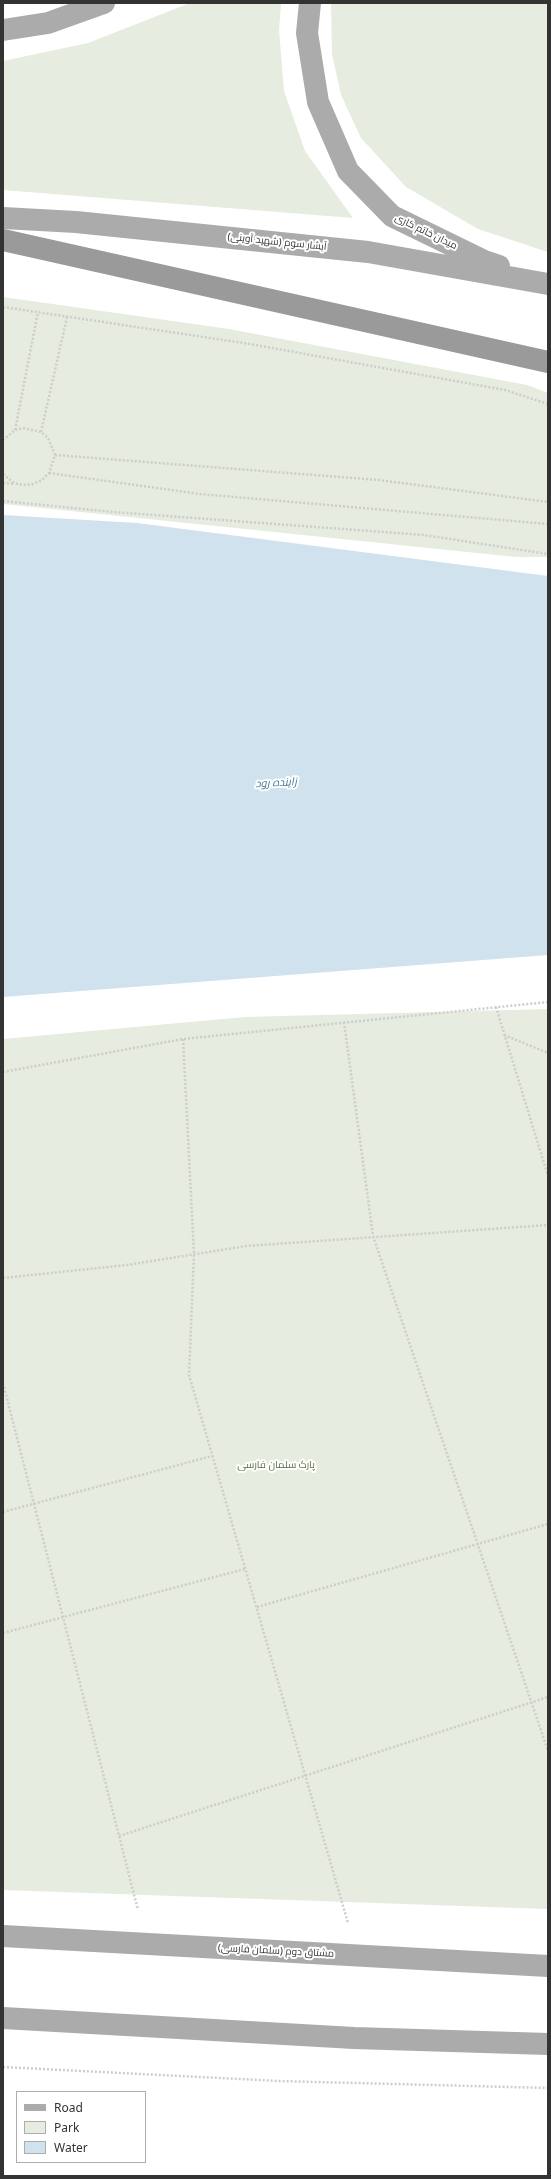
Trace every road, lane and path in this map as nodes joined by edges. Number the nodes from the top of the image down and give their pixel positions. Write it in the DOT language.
graph roads {
  1 [pos="75,3"];
  2 [pos="104,3"];
  3 [pos="310,3"];
  4 [pos="48,23"];
  5 [pos="3,30"];
  6 [pos="3,218"];
  7 [pos="3,240"];
  8 [pos="548,280"];
  9 [pos="548,284"];
  10 [pos="3,307"];
  11 [pos="38,312"];
  12 [pos="67,317"];
  13 [pos="548,362"];
  14 [pos="548,404"];
  15 [pos="15,430"];
  16 [pos="41,432"];
  17 [pos="3,440"];
  18 [pos="55,455"];
  19 [pos="49,473"];
  20 [pos="3,474"];
  21 [pos="3,483"];
  22 [pos="24,485"];
  23 [pos="3,500"];
  24 [pos="548,502"];
  25 [pos="548,524"];
  26 [pos="548,554"];
  27 [pos="548,1002"];
  28 [pos="496,1007"];
  29 [pos="344,1022"];
  30 [pos="504,1035"];
  31 [pos="183,1039"];
  32 [pos="548,1053"];
  33 [pos="3,1072"];
  34 [pos="548,1176"];
  35 [pos="548,1225"];
  36 [pos="373,1236"];
  37 [pos="194,1254"];
  38 [pos="3,1278"];
  39 [pos="3,1383"];
  40 [pos="212,1456"];
  41 [pos="34,1504"];
  42 [pos="3,1512"];
  43 [pos="548,1524"];
  44 [pos="478,1545"];
  45 [pos="245,1569"];
  46 [pos="257,1607"];
  47 [pos="63,1618"];
  48 [pos="3,1633"];
  49 [pos="548,1697"];
  50 [pos="532,1702"];
  51 [pos="548,1751"];
  52 [pos="305,1776"];
  53 [pos="119,1836"];
  54 [pos="138,1910"];
  55 [pos="348,1923"];
  56 [pos="3,1936"];
  57 [pos="548,1966"];
  58 [pos="3,2018"];
  59 [pos="548,2044"];
  60 [pos="3,2067"];
  61 [pos="548,2088"];
  1 -- 4 [label="main road"];
  2 -- 4 [label="main road"];
  3 -- 8 [label="main road, میدان خاتم کاری"];
  4 -- 5 [label="main road"];
  6 -- 9 [label="main road, آبشار سوم (شهید آوینی)"];
  7 -- 13 [label="highway"];
  10 -- 11 [label="path"];
  11 -- 12 [label="path"];
  11 -- 15 [label="path"];
  12 -- 14 [label="path"];
  12 -- 16 [label="path"];
  15 -- 16 [label="path"];
  15 -- 17 [label="path"];
  16 -- 18 [label="path"];
  18 -- 19 [label="path"];
  18 -- 24 [label="path"];
  19 -- 22 [label="path"];
  19 -- 25 [label="path"];
  20 -- 22 [label="path"];
  21 -- 22 [label="path"];
  23 -- 26 [label="path"];
  27 -- 28 [label="path"];
  28 -- 29 [label="path"];
  28 -- 30 [label="path"];
  29 -- 31 [label="path"];
  29 -- 36 [label="path"];
  30 -- 32 [label="path"];
  30 -- 34 [label="path"];
  31 -- 33 [label="path"];
  31 -- 37 [label="path"];
  35 -- 36 [label="path"];
  36 -- 37 [label="path"];
  36 -- 44 [label="path"];
  37 -- 38 [label="path"];
  37 -- 40 [label="path"];
  39 -- 41 [label="path"];
  40 -- 41 [label="path"];
  40 -- 45 [label="path"];
  41 -- 42 [label="path"];
  41 -- 47 [label="path"];
  43 -- 44 [label="path"];
  44 -- 46 [label="path"];
  44 -- 50 [label="path"];
  45 -- 46 [label="path"];
  45 -- 47 [label="path"];
  46 -- 52 [label="path"];
  47 -- 48 [label="path"];
  47 -- 53 [label="path"];
  49 -- 50 [label="path"];
  50 -- 51 [label="path"];
  50 -- 52 [label="path"];
  52 -- 53 [label="path"];
  52 -- 55 [label="path"];
  53 -- 54 [label="path"];
  56 -- 57 [label="main road, مشتاق دوم (سلمان فارسی)"];
  58 -- 59 [label="main road"];
  60 -- 61 [label="path"];
}
